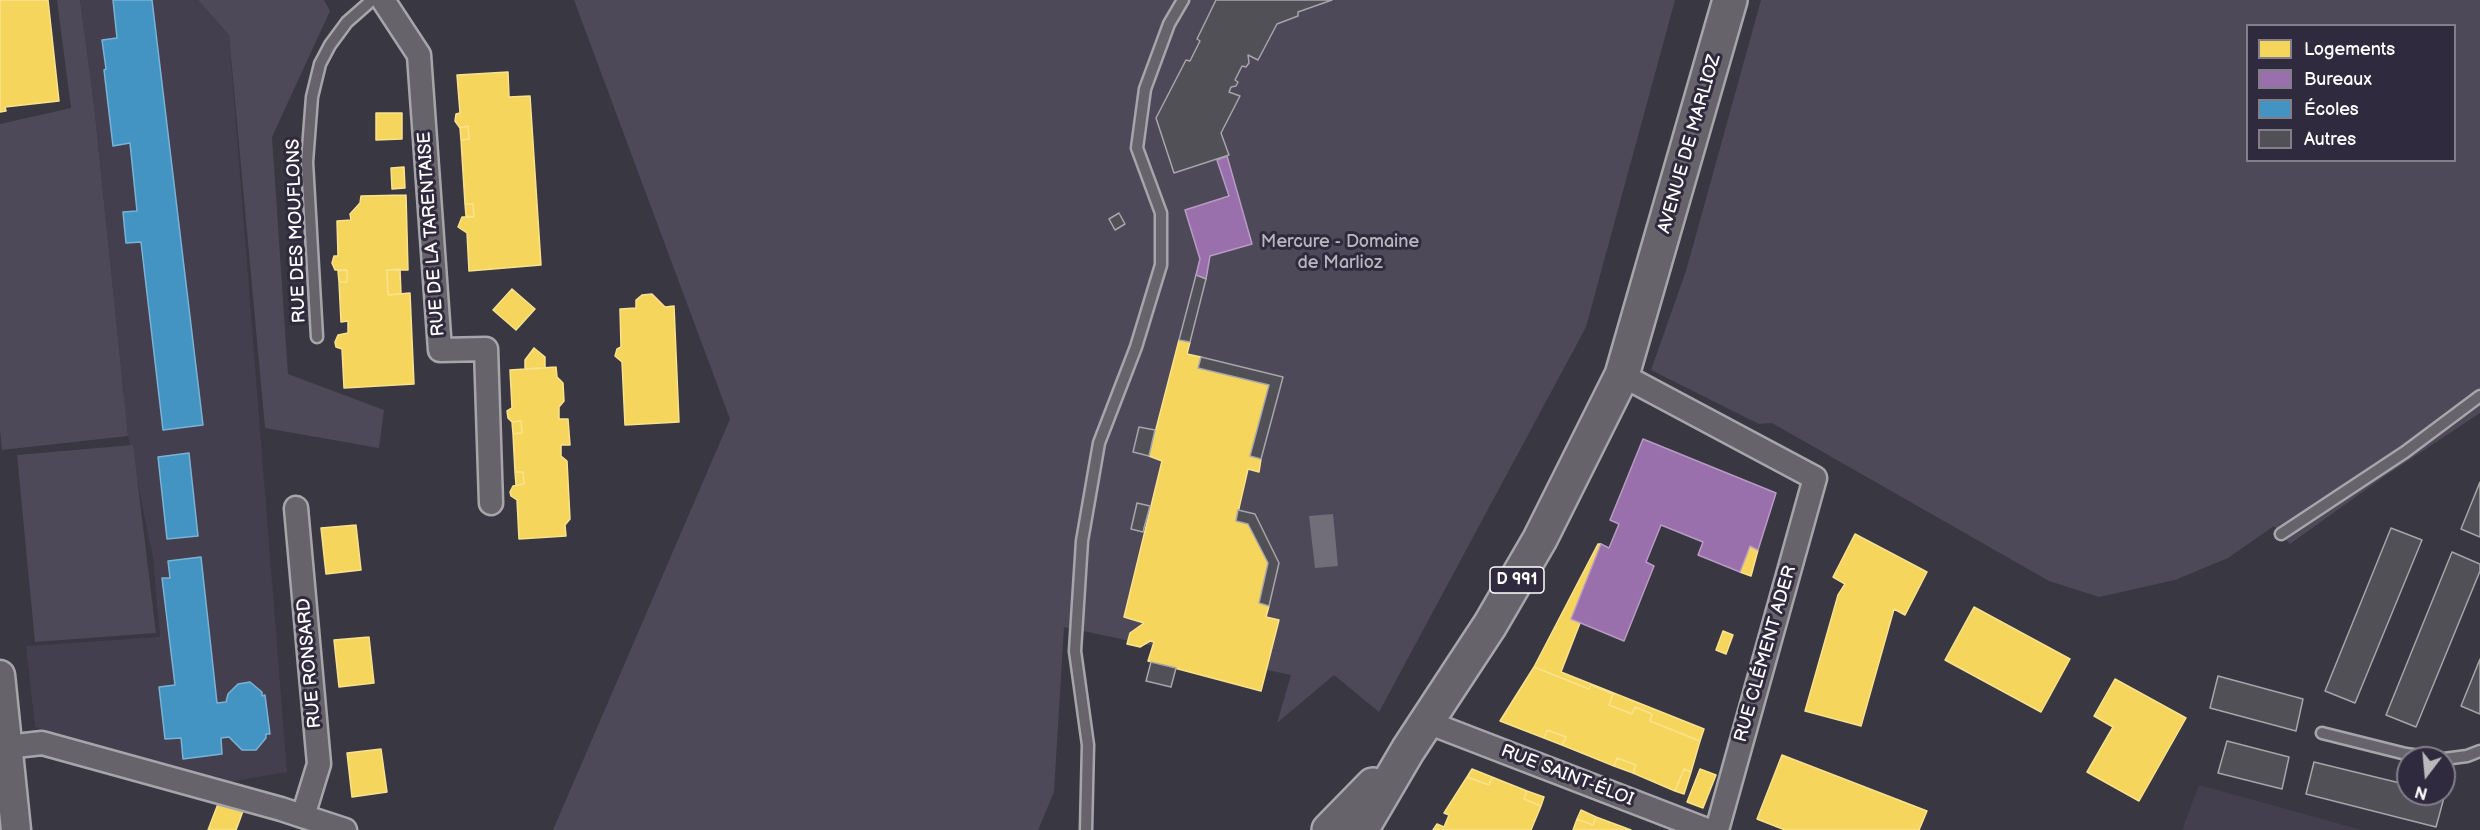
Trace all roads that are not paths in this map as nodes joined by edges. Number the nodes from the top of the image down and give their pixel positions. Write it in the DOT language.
graph roads {
  1 [pos="372,0"];
  2 [pos="383,0"];
  3 [pos="1183,0"];
  4 [pos="1730,0"];
  5 [pos="1648,287"];
  6 [pos="317,337"];
  7 [pos="1622,375"];
  8 [pos="2480,396"];
  9 [pos="1593,430"];
  10 [pos="490,503"];
  11 [pos="296,508"];
  12 [pos="2281,534"];
  13 [pos="0,675"];
  14 [pos="1427,723"];
  15 [pos="2322,733"];
  16 [pos="7,747"];
  17 [pos="1408,750"];
  18 [pos="2480,751"];
  19 [pos="2396,752"];
  20 [pos="2456,757"];
  21 [pos="6,809"];
  22 [pos="303,816"];
  23 [pos="16,830"];
  24 [pos="345,830"];
  25 [pos="1086,830"];
  26 [pos="1329,830"];
  27 [pos="1361,830"];
  28 [pos="1707,830"];
  29 [pos="1717,830"];
  1 -- 6 [label="lane, RUE DES MOUFLONS"];
  2 -- 10 [label="street, RUE DE LA TARENTAISE"];
  3 -- 25 [label="lane"];
  4 -- 5 [label="main road, AVENUE DE MARLIOZ"];
  5 -- 7 [label="main road, AVENUE DE MARLIOZ"];
  5 -- 9 [label="main road, AVENUE DE MARLIOZ"];
  7 -- 9 [label="main road, AVENUE DE MARLIOZ"];
  7 -- 29 [label="street, RUE CLÉMENT ADER"];
  8 -- 12 [label="lane"];
  9 -- 14 [label="main road, AVENUE DE MARLIOZ / D 991"];
  11 -- 22 [label="street, RUE RONSARD"];
  13 -- 16 [label="street"];
  14 -- 17 [label="main road, AVENUE DE MARLIOZ / D 991"];
  14 -- 28 [label="street, RUE SAINT-ÉLOI"];
  15 -- 19 [label="lane"];
  16 -- 21 [label="street"];
  16 -- 22 [label="street"];
  17 -- 26 [label="main road, AVENUE DE MARLIOZ / D 991"];
  17 -- 27 [label="main road, AVENUE DE MARLIOZ / D 991"];
  18 -- 20 [label="lane"];
  21 -- 23 [label="street"];
  22 -- 24 [label="street"];
}
